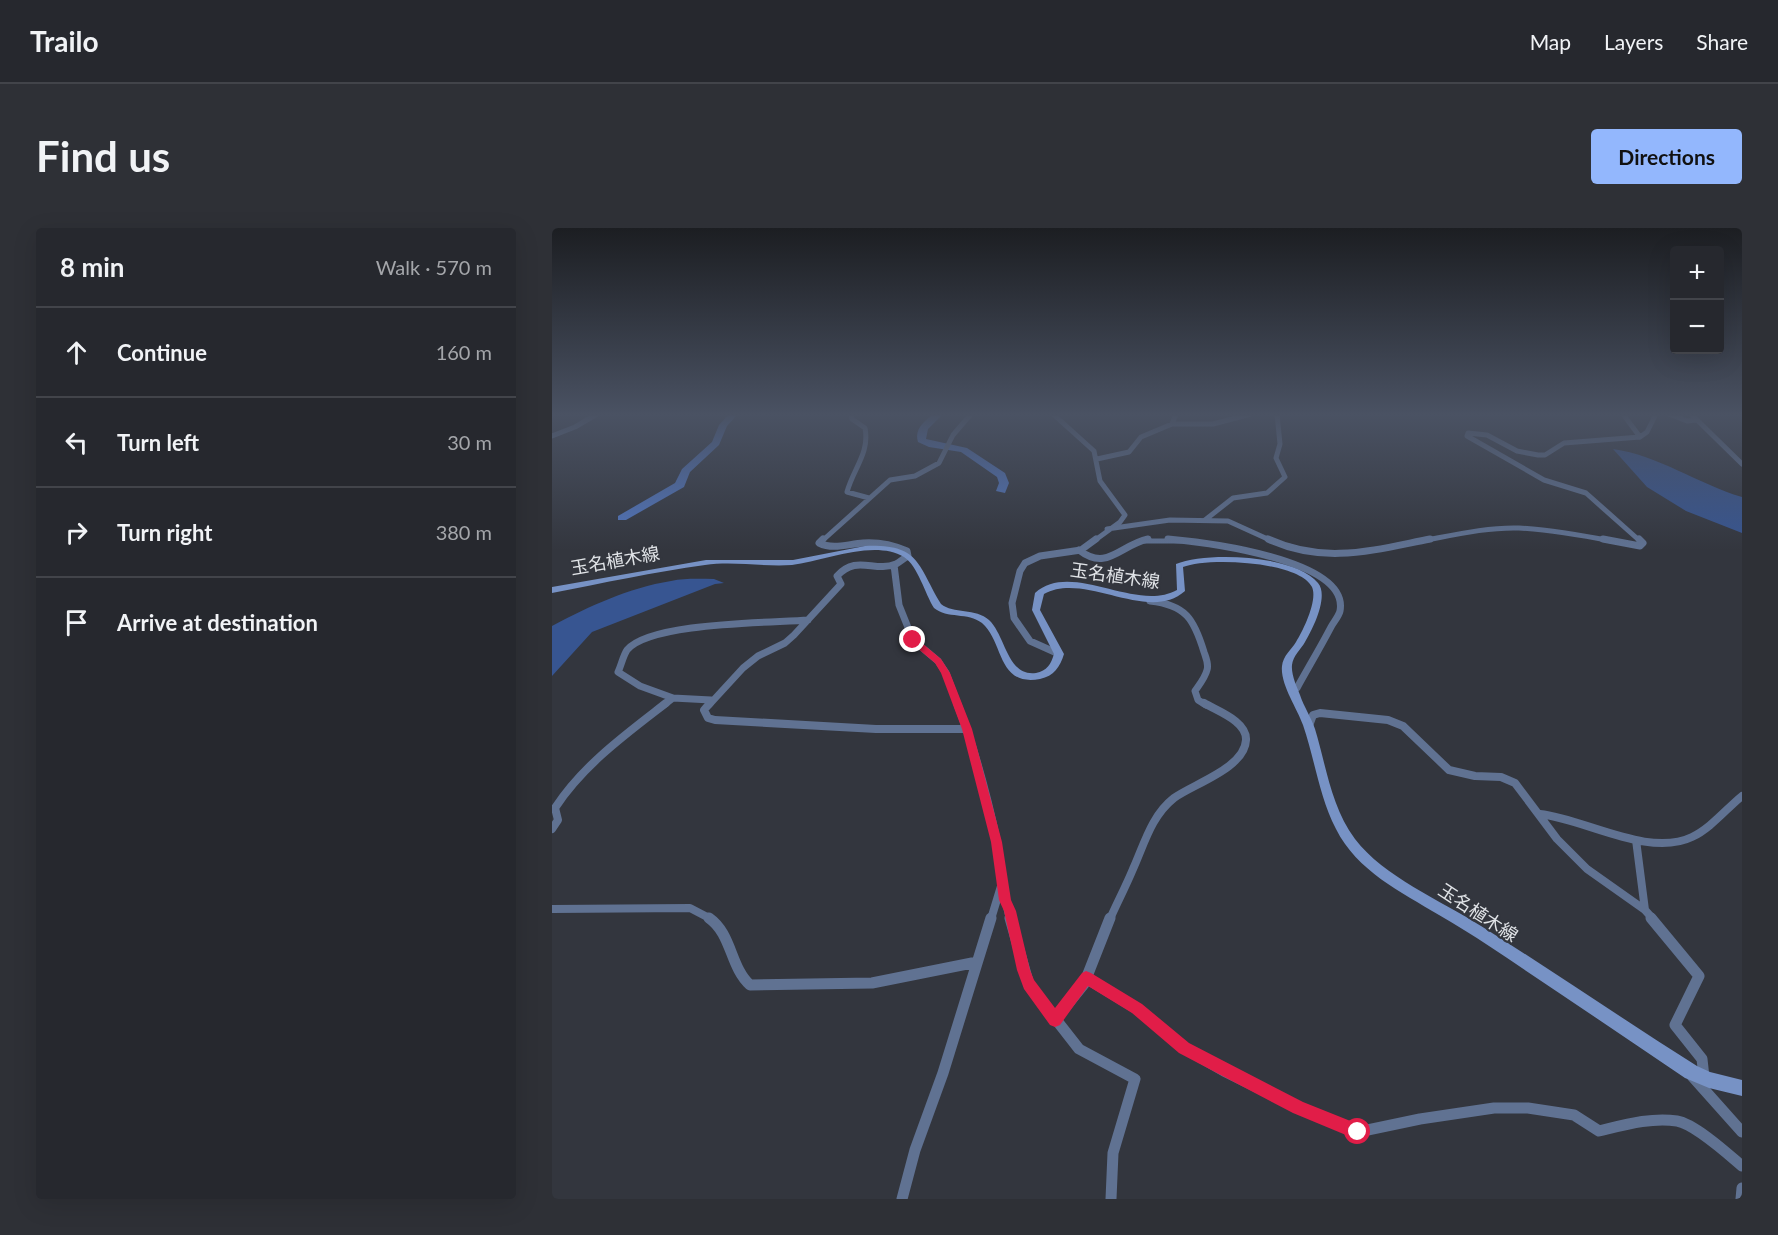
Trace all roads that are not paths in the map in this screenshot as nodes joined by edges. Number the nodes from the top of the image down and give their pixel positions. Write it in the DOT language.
graph roads {
  1 [pos="861,459"];
  2 [pos="941,459"];
  3 [pos="1097,459"];
  4 [pos="1277,459"];
  5 [pos="1508,459"];
  6 [pos="869,498"];
  7 [pos="1205,520"];
  8 [pos="1107,529"];
  9 [pos="1079,550"];
  10 [pos="908,556"];
  11 [pos="894,565"];
  12 [pos="552,590"];
  13 [pos="1145,600"];
  14 [pos="808,620"];
  15 [pos="1059,654"];
  16 [pos="1293,691"];
  17 [pos="673,698"];
  18 [pos="711,700"];
  19 [pos="1309,726"];
  20 [pos="967,729"];
  21 [pos="1742,796"];
  22 [pos="1540,814"];
  23 [pos="552,829"];
  24 [pos="1636,840"];
  25 [pos="1002,881"];
  26 [pos="552,909"];
  27 [pos="1645,910"];
  28 [pos="977,962"];
  29 [pos="1086,978"];
  30 [pos="1055,1020"];
  31 [pos="1691,1072"];
  32 [pos="1704,1078"];
  33 [pos="1742,1088"];
  34 [pos="1742,1131"];
  35 [pos="1742,1166"];
  36 [pos="1742,1188"];
  37 [pos="902,1199"];
  38 [pos="1111,1199"];
  39 [pos="1741,1199"];
  1 -- 6 [label="street"];
  2 -- 6 [label="street"];
  3 -- 8 [label="street"];
  4 -- 7 [label="street"];
  5 -- 7 [label="street"];
  6 -- 10 [label="street"];
  7 -- 8 [label="street"];
  8 -- 9 [label="street"];
  9 -- 15 [label="street"];
  9 -- 16 [label="street"];
  10 -- 11 [label="street"];
  10 -- 12 [label="main road, 玉名植木線"];
  10 -- 15 [label="main road"];
  11 -- 14 [label="street"];
  11 -- 20 [label="street"];
  13 -- 15 [label="main road, 玉名植木線"];
  13 -- 16 [label="main road, 玉名植木線"];
  13 -- 29 [label="street"];
  14 -- 17 [label="street"];
  14 -- 18 [label="street"];
  16 -- 19 [label="main road, 玉名植木線"];
  17 -- 18 [label="street"];
  17 -- 23 [label="street"];
  18 -- 20 [label="street"];
  19 -- 22 [label="street"];
  19 -- 31 [label="main road, 玉名植木線"];
  20 -- 25 [label="street"];
  21 -- 24 [label="street"];
  22 -- 24 [label="street"];
  22 -- 27 [label="street"];
  24 -- 27 [label="street"];
  25 -- 28 [label="street"];
  25 -- 30 [label="street"];
  26 -- 28 [label="street"];
  27 -- 32 [label="street"];
  28 -- 37 [label="street"];
  29 -- 30 [label="street"];
  29 -- 35 [label="street"];
  30 -- 38 [label="street"];
  31 -- 32 [label="main road, 玉名植木線"];
  31 -- 34 [label="street"];
  32 -- 33 [label="main road, 玉名植木線"];
  36 -- 39 [label="street"];
}
